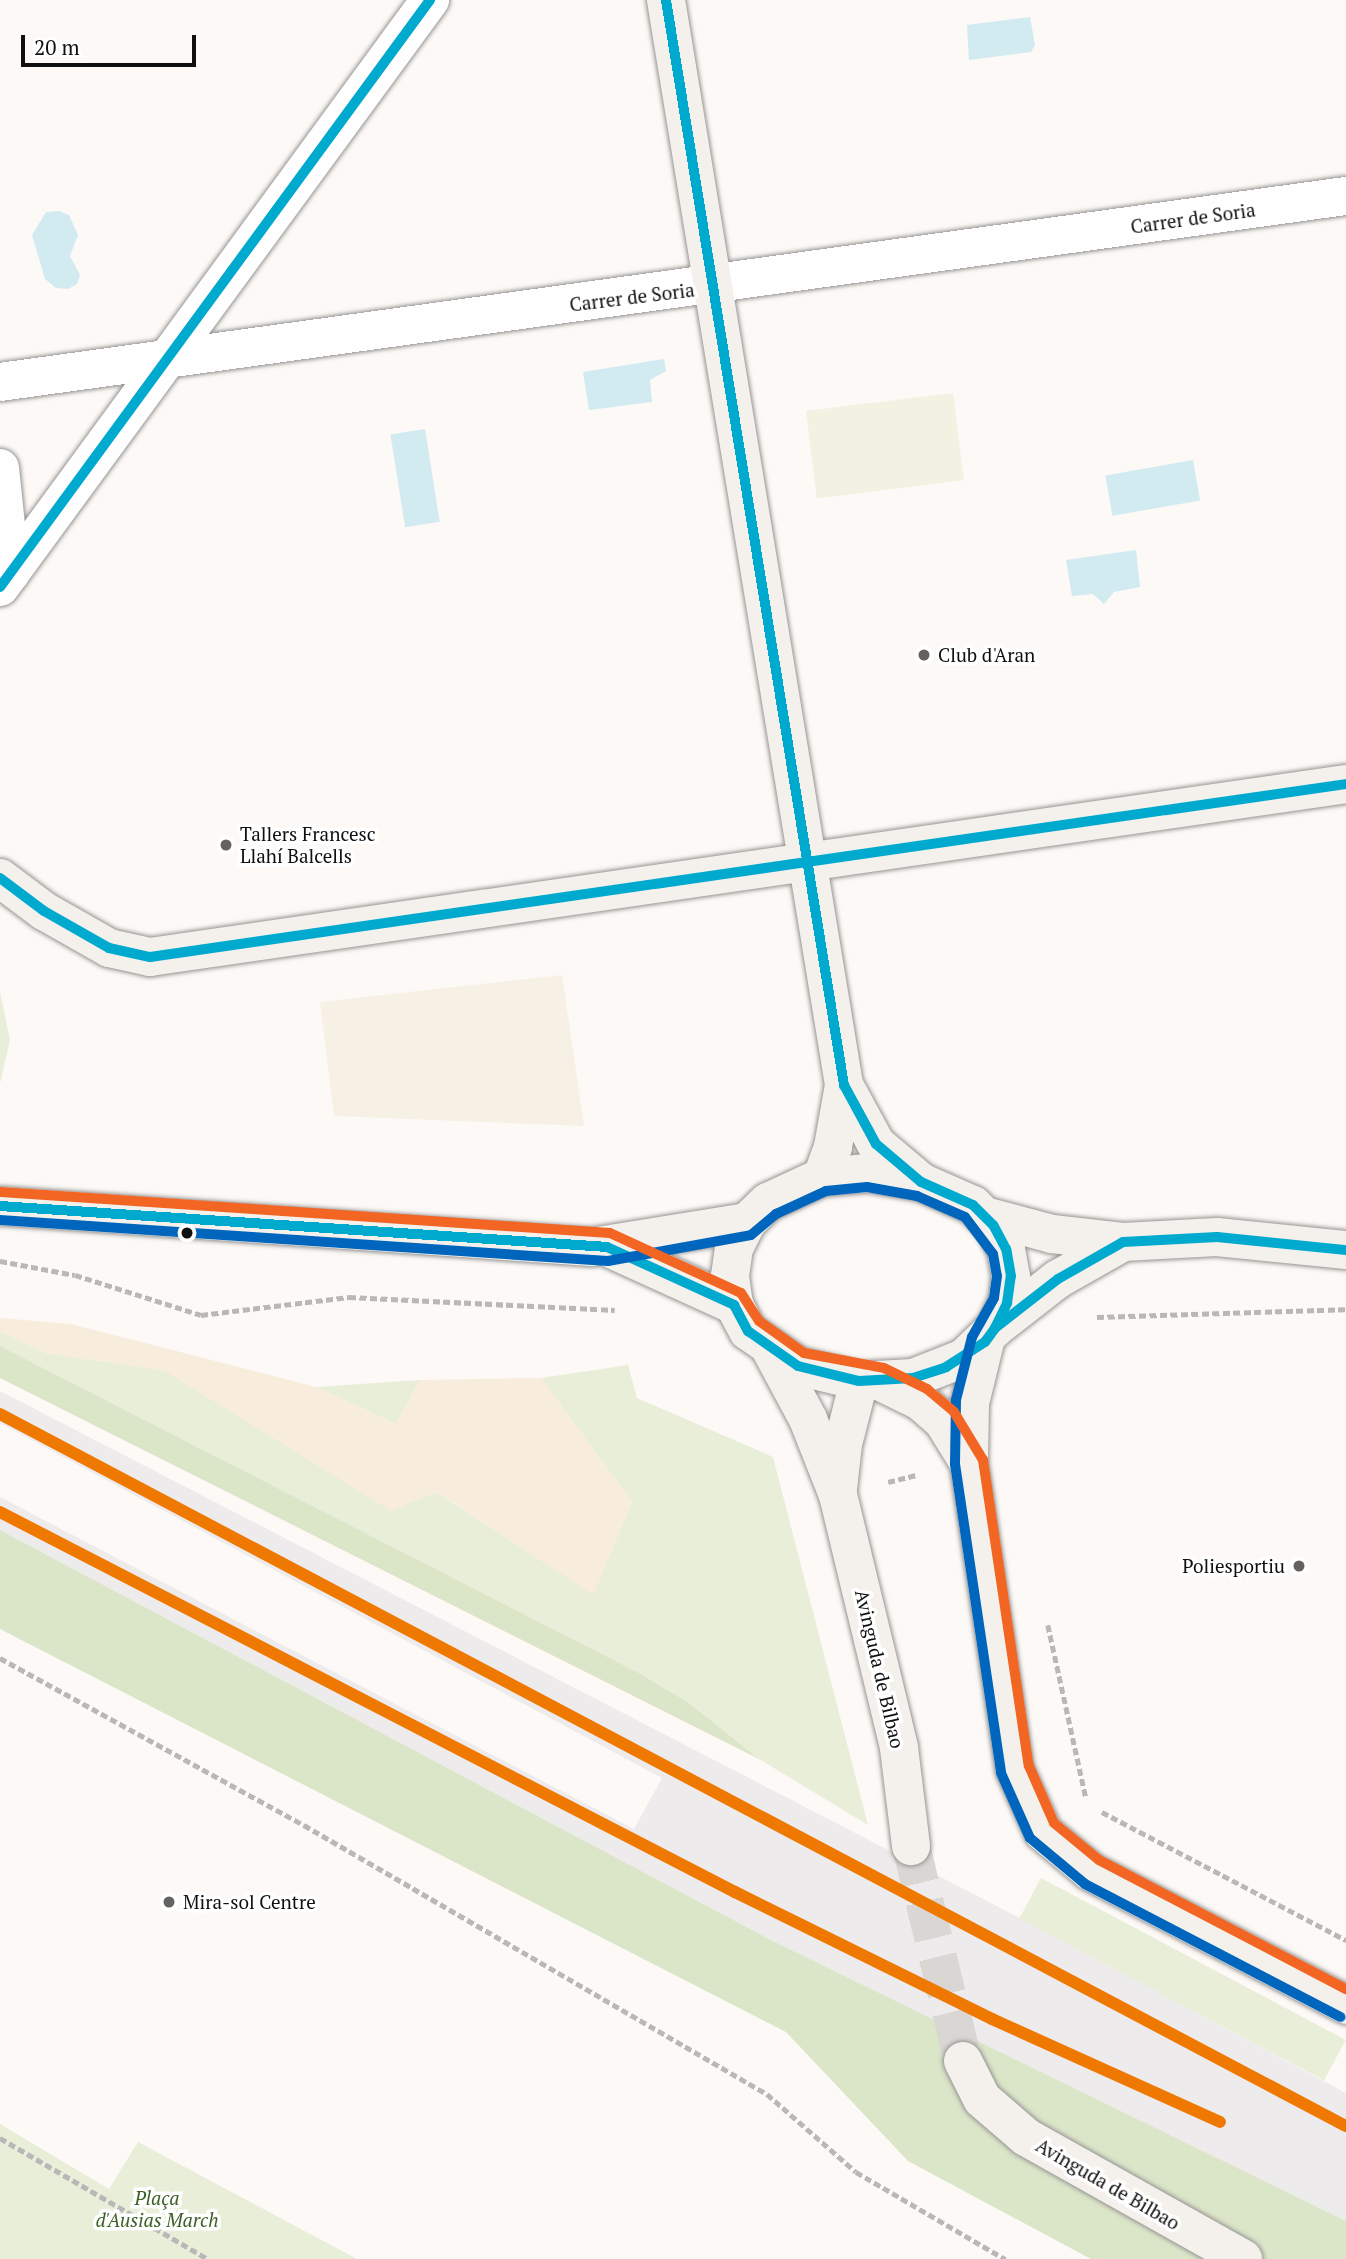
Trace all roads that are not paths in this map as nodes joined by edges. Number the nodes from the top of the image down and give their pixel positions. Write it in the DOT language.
graph roads {
  1 [pos="430,0"];
  2 [pos="666,0"];
  3 [pos="1346,197"];
  4 [pos="713,287"];
  5 [pos="169,356"];
  6 [pos="0,383"];
  7 [pos="0,468"];
  8 [pos="6,579"];
  9 [pos="1346,784"];
  10 [pos="807,860"];
  11 [pos="0,878"];
  12 [pos="844,1085"];
  13 [pos="822,1177"];
  14 [pos="921,1182"];
  15 [pos="0,1206"];
  16 [pos="985,1216"];
  17 [pos="747,1222"];
  18 [pos="1123,1242"];
  19 [pos="607,1247"];
  20 [pos="1346,1250"];
  21 [pos="734,1305"];
  22 [pos="990,1335"];
  23 [pos="771,1350"];
  24 [pos="870,1381"];
  25 [pos="969,1463"];
  26 [pos="838,1495"];
  27 [pos="911,1846"];
  28 [pos="1346,2005"];
  29 [pos="963,2061"];
  30 [pos="1243,2259"];
  1 -- 5 [label="street"];
  2 -- 4 [label="street"];
  3 -- 4 [label="street, Carrer de Soria"];
  4 -- 5 [label="street, Carrer de Soria"];
  4 -- 10 [label="street"];
  5 -- 6 [label="street, Carrer de Soria"];
  5 -- 8 [label="street"];
  7 -- 8 [label="street"];
  9 -- 10 [label="street"];
  10 -- 11 [label="street"];
  10 -- 12 [label="street"];
  12 -- 13 [label="street"];
  12 -- 14 [label="street"];
  13 -- 14 [label="street"];
  13 -- 17 [label="street"];
  14 -- 16 [label="street"];
  15 -- 19 [label="street"];
  16 -- 18 [label="street"];
  16 -- 22 [label="street"];
  17 -- 19 [label="street"];
  17 -- 21 [label="street"];
  18 -- 20 [label="street"];
  18 -- 22 [label="street"];
  19 -- 21 [label="street"];
  21 -- 23 [label="street"];
  22 -- 24 [label="street"];
  22 -- 25 [label="street"];
  23 -- 24 [label="street"];
  23 -- 26 [label="street, Avinguda de Bilbao"];
  24 -- 25 [label="street"];
  24 -- 26 [label="street, Avinguda de Bilbao"];
  25 -- 28 [label="street"];
  26 -- 27 [label="street, Avinguda de Bilbao"];
  29 -- 30 [label="street, Avinguda de Bilbao"];
}
